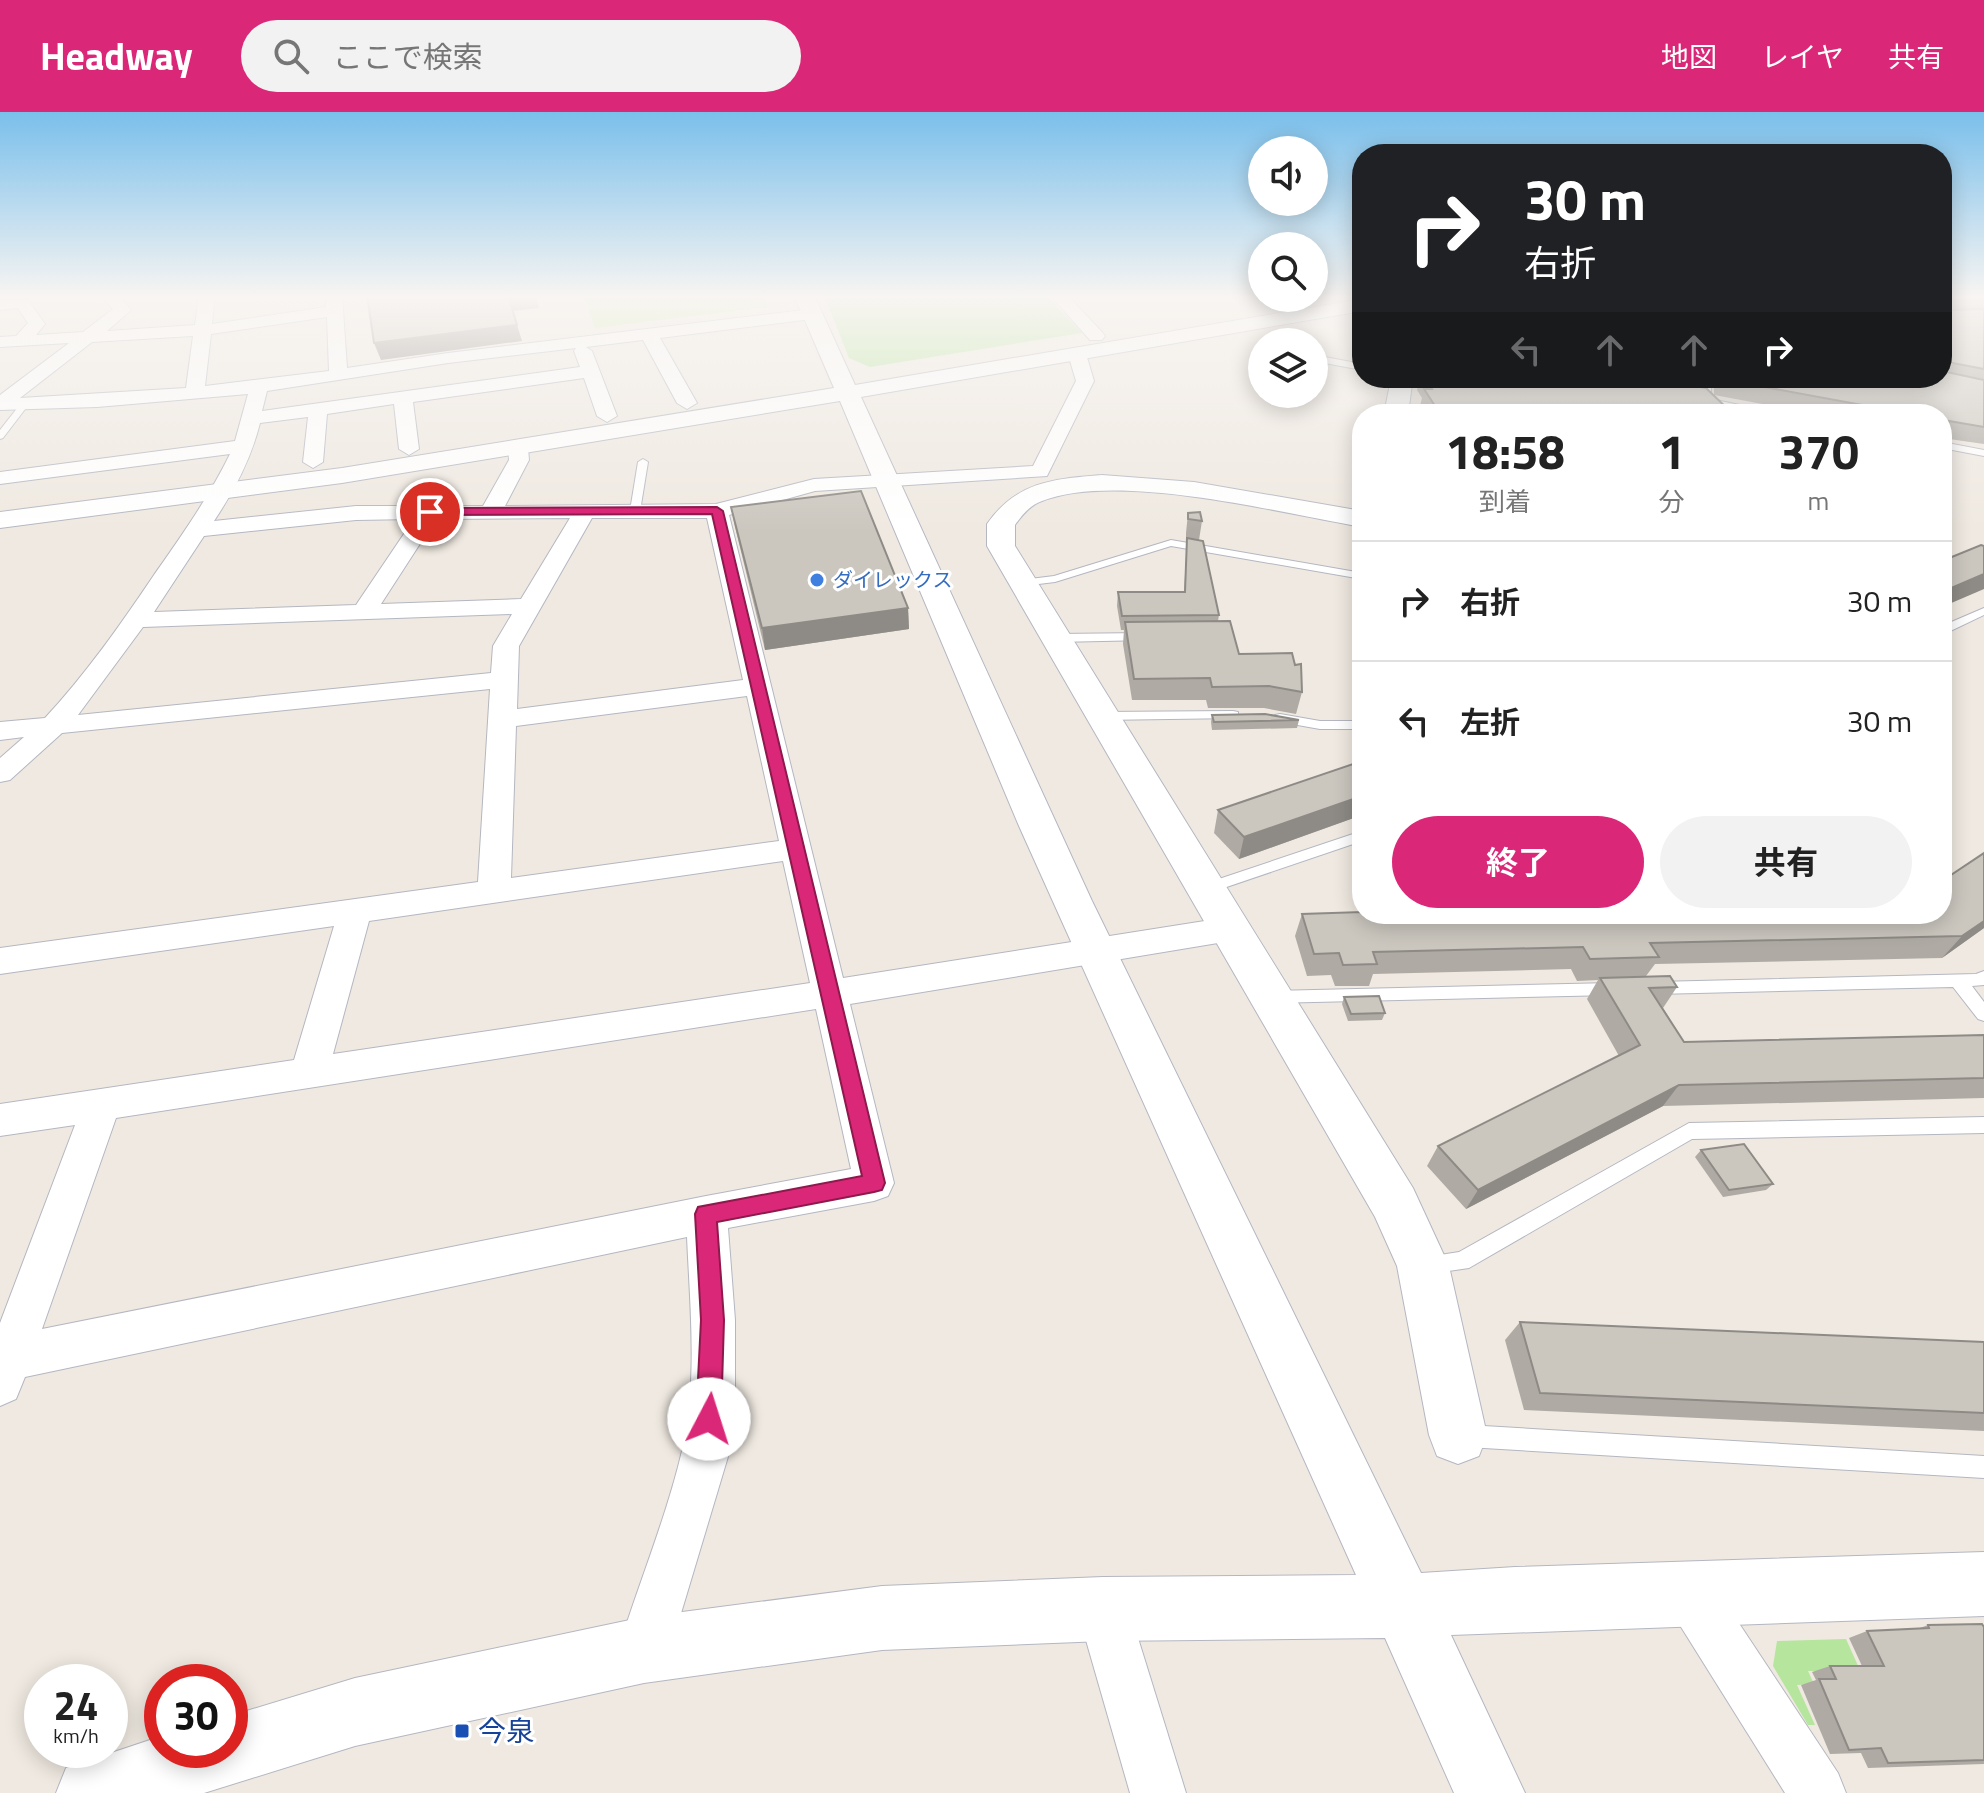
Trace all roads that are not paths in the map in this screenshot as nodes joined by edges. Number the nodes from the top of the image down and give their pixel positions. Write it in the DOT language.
graph roads {
  1 [pos="40,373"];
  2 [pos="198,373"];
  3 [pos="348,373"];
  4 [pos="575,373"];
  5 [pos="592,373"];
  6 [pos="671,373"];
  7 [pos="840,373"];
  8 [pos="909,373"];
  9 [pos="937,373"];
  10 [pos="1083,373"];
  11 [pos="338,375"];
  12 [pos="846,386"];
  13 [pos="259,387"];
  14 [pos="1707,388"];
  15 [pos="195,394"];
  16 [pos="1691,398"];
  17 [pos="403,399"];
  18 [pos="1706,401"];
  19 [pos="687,403"];
  20 [pos="0,404"];
  21 [pos="25,404"];
  22 [pos="1722,404"];
  23 [pos="318,409"];
  24 [pos="607,416"];
  25 [pos="250,419"];
  26 [pos="0,436"];
  27 [pos="244,446"];
  28 [pos="1952,447"];
  29 [pos="518,448"];
  30 [pos="409,449"];
  31 [pos="1984,453"];
  32 [pos="313,462"];
  33 [pos="643,462"];
  34 [pos="0,478"];
  35 [pos="1046,480"];
  36 [pos="887,481"];
  37 [pos="227,483"];
  38 [pos="0,499"];
  39 [pos="491,511"];
  40 [pos="585,511"];
  41 [pos="635,511"];
  42 [pos="717,511"];
  43 [pos="430,512"];
  44 [pos="1352,517"];
  45 [pos="0,520"];
  46 [pos="197,530"];
  47 [pos="1352,574"];
  48 [pos="1022,583"];
  49 [pos="529,606"];
  50 [pos="1984,611"];
  51 [pos="363,612"];
  52 [pos="136,620"];
  53 [pos="1952,626"];
  54 [pos="1162,636"];
  55 [pos="1056,638"];
  56 [pos="505,680"];
  57 [pos="758,686"];
  58 [pos="1249,715"];
  59 [pos="1264,715"];
  60 [pos="1101,716"];
  61 [pos="503,719"];
  62 [pos="1352,725"];
  63 [pos="52,727"];
  64 [pos="0,731"];
  65 [pos="0,773"];
  66 [pos="1352,839"];
  67 [pos="795,849"];
  68 [pos="1206,889"];
  69 [pos="494,891"];
  70 [pos="355,910"];
  71 [pos="1230,929"];
  72 [pos="1095,950"];
  73 [pos="0,961"];
  74 [pos="1984,977"];
  75 [pos="1958,981"];
  76 [pos="828,994"];
  77 [pos="1270,997"];
  78 [pos="1984,1014"];
  79 [pos="309,1074"];
  80 [pos="101,1106"];
  81 [pos="0,1120"];
  82 [pos="1984,1125"];
  83 [pos="706,1214"];
  84 [pos="1423,1266"];
  85 [pos="5,1371"];
  86 [pos="1458,1435"];
  87 [pos="1984,1467"];
  88 [pos="1984,1584"];
  89 [pos="1689,1593"];
  90 [pos="1405,1606"];
  91 [pos="1103,1609"];
  92 [pos="644,1650"];
  93 [pos="91,1793"];
  94 [pos="1158,1793"];
  95 [pos="1490,1793"];
  96 [pos="1818,1793"];
  1 -- 20 [label="street"];
  2 -- 15 [label="street"];
  3 -- 11 [label="street"];
  4 -- 17 [label="street"];
  5 -- 24 [label="street"];
  6 -- 19 [label="street"];
  7 -- 12 [label="street"];
  8 -- 12 [label="street"];
  9 -- 12 [label="street"];
  10 -- 35 [label="street"];
  11 -- 13 [label="street"];
  12 -- 19 [label="street"];
  12 -- 29 [label="street"];
  12 -- 36 [label="street"];
  13 -- 15 [label="street"];
  13 -- 25 [label="street"];
  14 -- 18 [label="lane"];
  15 -- 21 [label="street"];
  16 -- 18 [label="lane"];
  17 -- 23 [label="street"];
  17 -- 30 [label="street"];
  18 -- 22 [label="lane"];
  19 -- 24 [label="street"];
  20 -- 21 [label="street"];
  21 -- 26 [label="lane"];
  23 -- 25 [label="street"];
  23 -- 32 [label="street"];
  24 -- 30 [label="street"];
  25 -- 27 [label="street"];
  27 -- 34 [label="street"];
  27 -- 37 [label="street"];
  28 -- 31 [label="lane"];
  29 -- 37 [label="street"];
  29 -- 39 [label="street"];
  30 -- 32 [label="street"];
  32 -- 37 [label="street"];
  33 -- 41 [label="lane"];
  35 -- 36 [label="street"];
  35 -- 44 [label="street"];
  35 -- 48 [label="street"];
  36 -- 42 [label="street"];
  36 -- 72 [label="street"];
  37 -- 38 [label="street"];
  37 -- 45 [label="street"];
  37 -- 46 [label="street"];
  39 -- 40 [label="street"];
  39 -- 43 [label="street"];
  40 -- 41 [label="street"];
  40 -- 49 [label="street"];
  41 -- 42 [label="street"];
  42 -- 57 [label="street"];
  43 -- 46 [label="street"];
  43 -- 51 [label="street"];
  46 -- 52 [label="street"];
  47 -- 48 [label="lane"];
  48 -- 55 [label="street"];
  49 -- 51 [label="street"];
  49 -- 56 [label="street"];
  50 -- 53 [label="lane"];
  51 -- 52 [label="street"];
  52 -- 63 [label="street"];
  54 -- 55 [label="lane"];
  55 -- 60 [label="street"];
  56 -- 61 [label="street"];
  56 -- 63 [label="street"];
  57 -- 61 [label="street"];
  57 -- 67 [label="street"];
  58 -- 60 [label="lane"];
  59 -- 62 [label="lane"];
  60 -- 68 [label="street"];
  61 -- 69 [label="street"];
  63 -- 64 [label="street"];
  63 -- 65 [label="street"];
  66 -- 68 [label="lane"];
  67 -- 69 [label="street"];
  67 -- 76 [label="street"];
  68 -- 71 [label="street"];
  69 -- 70 [label="street"];
  70 -- 73 [label="street"];
  70 -- 79 [label="street"];
  71 -- 72 [label="street"];
  71 -- 77 [label="street"];
  72 -- 76 [label="street"];
  72 -- 90 [label="street"];
  74 -- 75 [label="lane"];
  75 -- 77 [label="lane"];
  75 -- 78 [label="lane"];
  76 -- 79 [label="street"];
  76 -- 83 [label="street"];
  77 -- 84 [label="street"];
  79 -- 80 [label="street"];
  80 -- 81 [label="street"];
  80 -- 85 [label="street"];
  82 -- 84 [label="lane"];
  83 -- 85 [label="street"];
  83 -- 92 [label="street"];
  84 -- 86 [label="street"];
  86 -- 87 [label="lane"];
  88 -- 89 [label="street"];
  89 -- 90 [label="street"];
  89 -- 96 [label="street"];
  90 -- 91 [label="street"];
  90 -- 95 [label="street"];
  91 -- 92 [label="street"];
  91 -- 94 [label="street"];
  92 -- 93 [label="street"];
}
